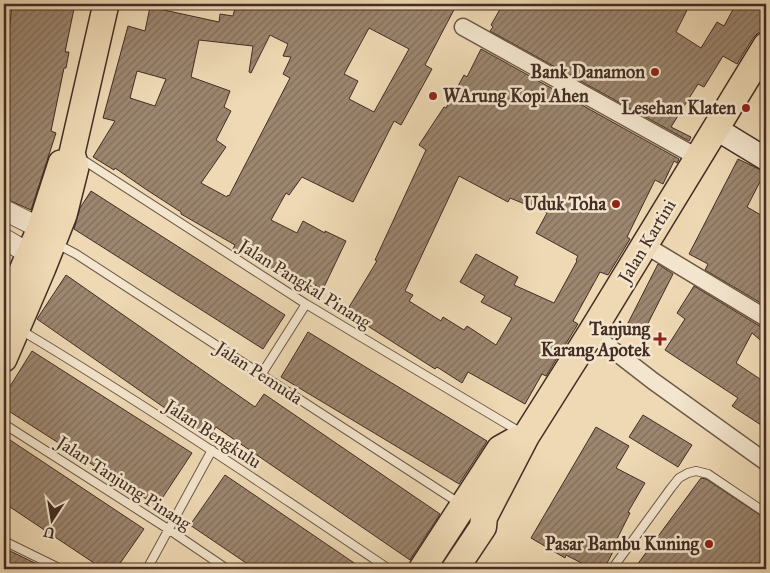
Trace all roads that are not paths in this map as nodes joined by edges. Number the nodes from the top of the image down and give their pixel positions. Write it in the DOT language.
graph roads {
  1 [pos="106,4"];
  2 [pos="463,27"];
  3 [pos="766,46"];
  4 [pos="715,128"];
  5 [pos="72,153"];
  6 [pos="697,157"];
  7 [pos="766,159"];
  8 [pos="4,210"];
  9 [pos="46,235"];
  10 [pos="4,239"];
  11 [pos="645,244"];
  12 [pos="28,253"];
  13 [pos="306,304"];
  14 [pos="766,318"];
  15 [pos="11,320"];
  16 [pos="591,333"];
  17 [pos="4,359"];
  18 [pos="261,376"];
  19 [pos="4,424"];
  20 [pos="526,436"];
  21 [pos="212,450"];
  22 [pos="766,462"];
  23 [pos="463,506"];
  24 [pos="766,513"];
  25 [pos="483,527"];
  26 [pos="168,529"];
  27 [pos="4,540"];
  28 [pos="61,569"];
  29 [pos="147,569"];
  30 [pos="227,569"];
  31 [pos="389,569"];
  32 [pos="422,569"];
  33 [pos="455,569"];
  34 [pos="476,569"];
  35 [pos="612,569"];
  1 -- 5 [label="main road"];
  2 -- 6 [label="street"];
  3 -- 4 [label="highway, Jalan Kartini"];
  4 -- 6 [label="highway, Jalan Kartini"];
  4 -- 7 [label="main road"];
  5 -- 9 [label="main road"];
  5 -- 13 [label="lane, Jalan Pangkal Pinang"];
  6 -- 11 [label="highway, Jalan Kartini"];
  8 -- 9 [label="street, Jalan Pemuda"];
  9 -- 12 [label="main road"];
  9 -- 15 [label="main road"];
  9 -- 18 [label="lane, Jalan Pemuda"];
  10 -- 12 [label="street"];
  11 -- 14 [label="street"];
  11 -- 16 [label="highway, Jalan Kartini"];
  12 -- 15 [label="main road"];
  13 -- 18 [label="lane"];
  13 -- 20 [label="lane, Jalan Pangkal Pinang"];
  15 -- 17 [label="main road"];
  15 -- 21 [label="lane, Jalan Bengkulu"];
  16 -- 20 [label="highway, Jalan Kartini"];
  16 -- 22 [label="street"];
  18 -- 23 [label="lane, Jalan Pemuda"];
  19 -- 26 [label="lane, Jalan Tanjung Pinang"];
  20 -- 23 [label="highway"];
  20 -- 25 [label="highway, Jalan Kartini"];
  21 -- 26 [label="lane"];
  21 -- 31 [label="lane, Jalan Bengkulu"];
  23 -- 32 [label="highway"];
  24 -- 35 [label="lane"];
  25 -- 33 [label="highway, Jalan Kartini"];
  25 -- 34 [label="highway"];
  26 -- 29 [label="lane"];
  26 -- 30 [label="lane, Jalan Tanjung Pinang"];
  27 -- 28 [label="lane"];
}
